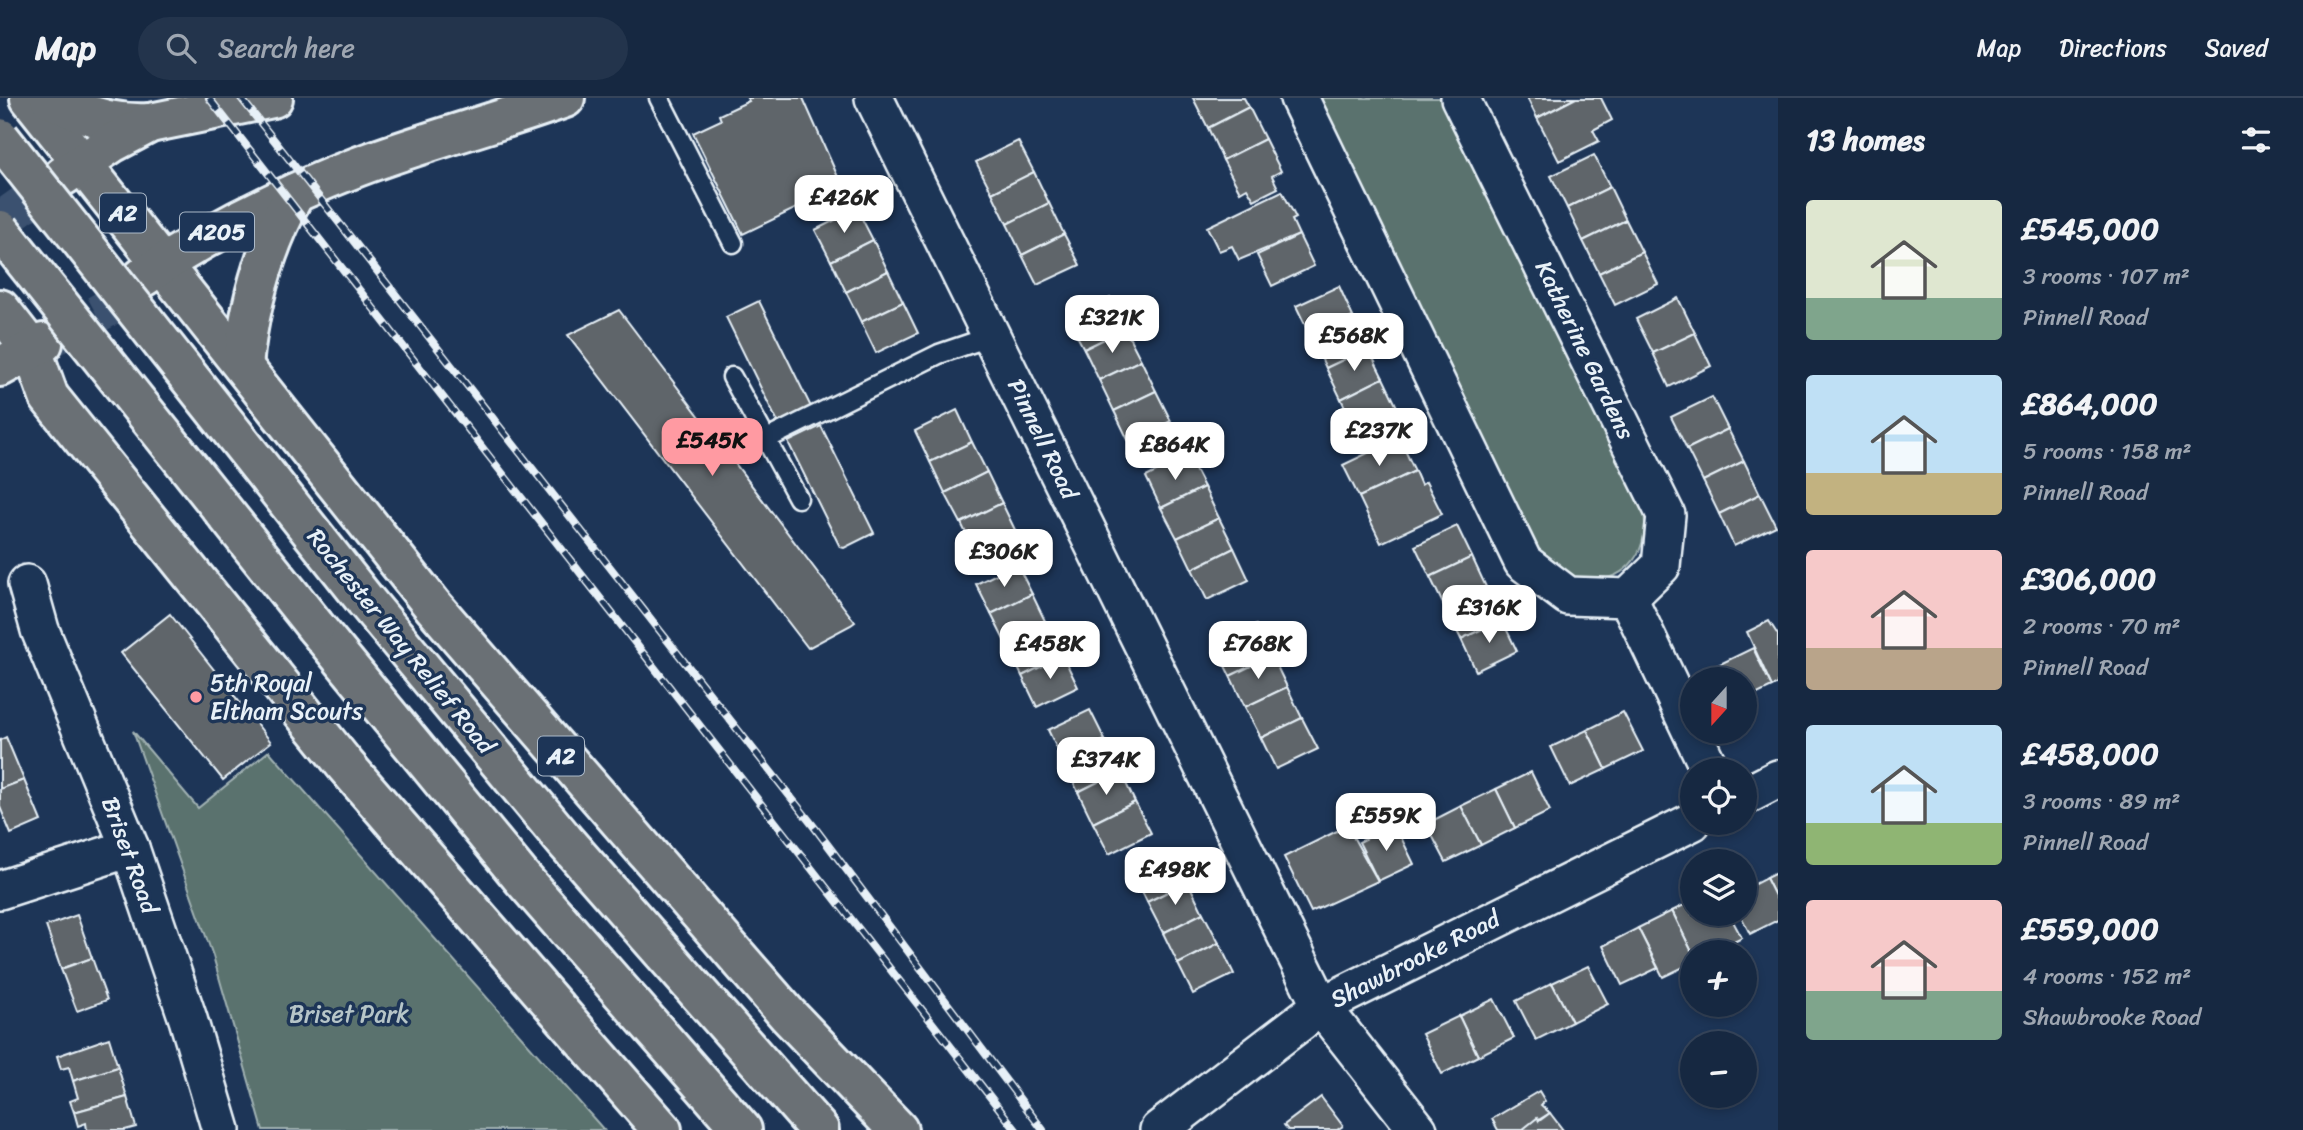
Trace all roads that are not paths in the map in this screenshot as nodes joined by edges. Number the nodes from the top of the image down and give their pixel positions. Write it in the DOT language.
graph roads {
  1 [pos="30,98"];
  2 [pos="50,98"];
  3 [pos="273,98"];
  4 [pos="565,98"];
  5 [pos="659,98"];
  6 [pos="874,98"];
  7 [pos="1299,98"];
  8 [pos="1460,98"];
  9 [pos="150,123"];
  10 [pos="0,138"];
  11 [pos="73,170"];
  12 [pos="295,193"];
  13 [pos="0,230"];
  14 [pos="733,243"];
  15 [pos="153,270"];
  16 [pos="0,309"];
  17 [pos="992,336"];
  18 [pos="25,353"];
  19 [pos="243,366"];
  20 [pos="732,377"];
  21 [pos="767,439"];
  22 [pos="798,498"];
  23 [pos="27,584"];
  24 [pos="1628,598"];
  25 [pos="1704,758"];
  26 [pos="1778,779"];
  27 [pos="1757,790"];
  28 [pos="1680,827"];
  29 [pos="130,848"];
  30 [pos="0,890"];
  31 [pos="1321,1006"];
  32 [pos="221,1130"];
  33 [pos="662,1130"];
  34 [pos="742,1130"];
  35 [pos="819,1130"];
  36 [pos="898,1130"];
  37 [pos="1159,1130"];
  38 [pos="1418,1130"];
  1 -- 11 [label="highway, A2"];
  2 -- 9 [label="highway"];
  3 -- 9 [label="highway"];
  4 -- 12 [label="highway, A205"];
  5 -- 14 [label="lane"];
  6 -- 17 [label="street, Pinnell Road"];
  7 -- 24 [label="street"];
  8 -- 24 [label="street, Katherine Gardens"];
  9 -- 11 [label="highway"];
  10 -- 35 [label="highway, Rochester Way Relief Road / A2, bridge"];
  11 -- 15 [label="highway, A2"];
  12 -- 15 [label="highway, A205"];
  12 -- 19 [label="highway"];
  13 -- 34 [label="highway, bridge"];
  15 -- 19 [label="highway, A2"];
  16 -- 18 [label="highway"];
  17 -- 21 [label="lane"];
  17 -- 31 [label="street, Pinnell Road"];
  18 -- 33 [label="highway"];
  19 -- 36 [label="highway, A2"];
  20 -- 21 [label="lane"];
  21 -- 22 [label="lane"];
  23 -- 29 [label="street, Briset Road"];
  24 -- 25 [label="street"];
  26 -- 27 [label="street"];
  28 -- 31 [label="street, Shawbrooke Road"];
  29 -- 30 [label="street"];
  29 -- 32 [label="street, Briset Road"];
  31 -- 37 [label="street, Shawbrooke Road"];
  31 -- 38 [label="street, Pinnell Road"];
}
